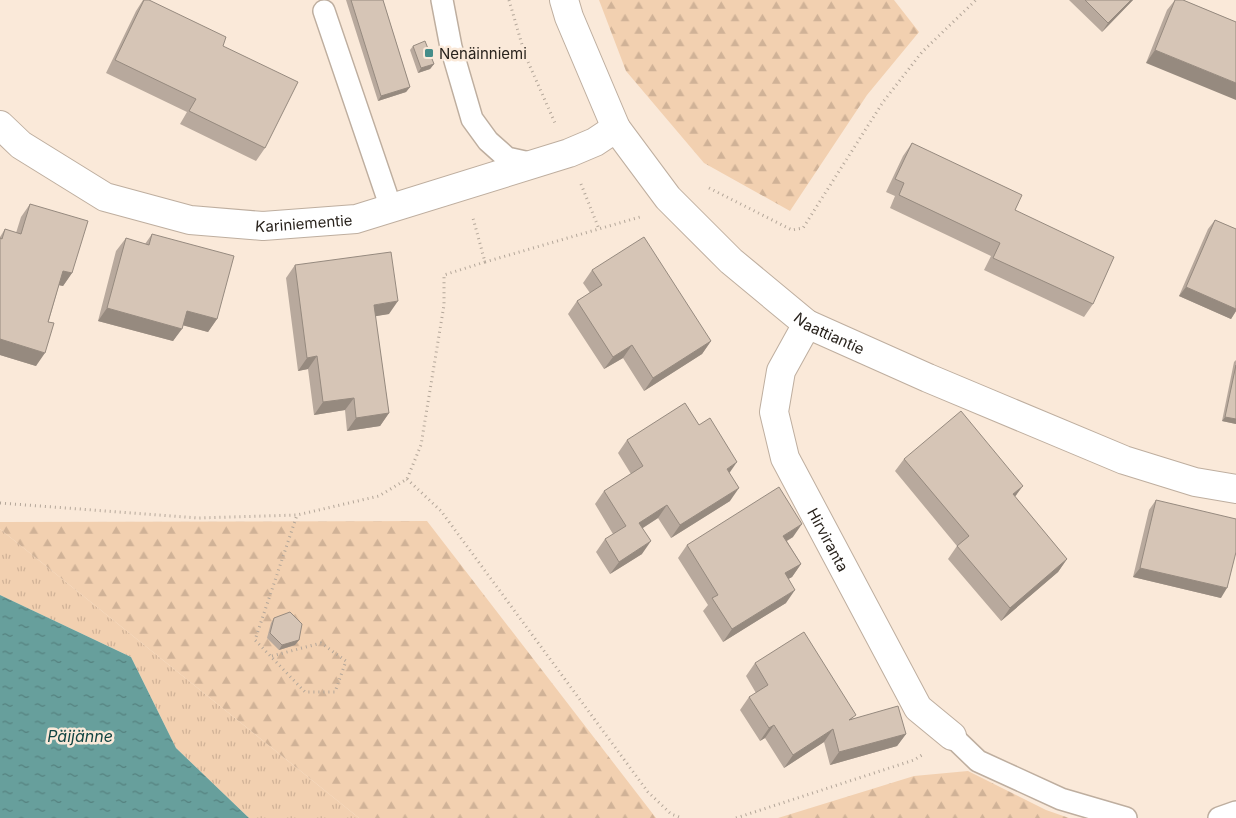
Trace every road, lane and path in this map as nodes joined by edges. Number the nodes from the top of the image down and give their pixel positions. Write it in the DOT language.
graph roads {
  1 [pos="442,0"];
  2 [pos="509,0"];
  3 [pos="564,0"];
  4 [pos="976,0"];
  5 [pos="324,11"];
  6 [pos="0,125"];
  7 [pos="616,128"];
  8 [pos="569,154"];
  9 [pos="534,164"];
  10 [pos="704,185"];
  11 [pos="465,187"];
  12 [pos="392,208"];
  13 [pos="485,262"];
  14 [pos="807,324"];
  15 [pos="407,479"];
  16 [pos="1236,489"];
  17 [pos="0,503"];
  18 [pos="297,515"];
  19 [pos="272,656"];
  20 [pos="952,736"];
  21 [pos="1236,812"];
  22 [pos="682,818"];
  23 [pos="736,818"];
  24 [pos="1126,818"];
  25 [pos="1219,818"];
  1 -- 9 [label="lane"];
  2 -- 8 [label="path"];
  3 -- 7 [label="street, Naattiantie"];
  4 -- 10 [label="path"];
  5 -- 12 [label="lane"];
  6 -- 12 [label="street, Kariniementie"];
  7 -- 8 [label="street, Kariniementie"];
  7 -- 14 [label="street, Naattiantie"];
  8 -- 9 [label="street, Kariniementie"];
  8 -- 13 [label="path"];
  9 -- 11 [label="street, Kariniementie"];
  11 -- 12 [label="street, Kariniementie"];
  11 -- 13 [label="path"];
  13 -- 15 [label="path"];
  14 -- 16 [label="street, Naattiantie"];
  14 -- 20 [label="street, Hirviranta"];
  15 -- 18 [label="path"];
  15 -- 22 [label="path"];
  17 -- 18 [label="path"];
  18 -- 19 [label="path"];
  19 -- 19 [label="path"];
  20 -- 23 [label="path"];
  20 -- 24 [label="lane"];
  21 -- 25 [label="lane"];
}
